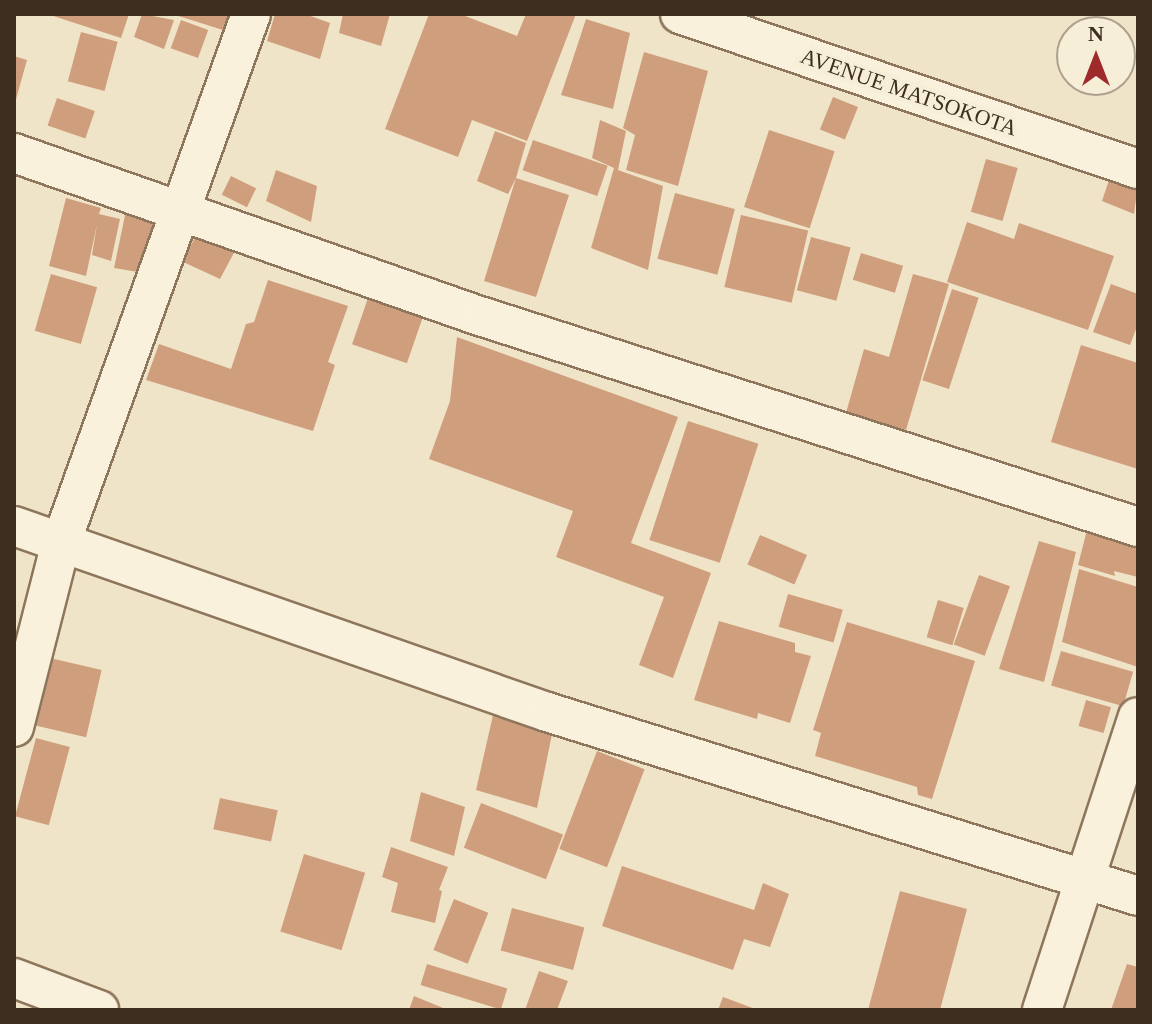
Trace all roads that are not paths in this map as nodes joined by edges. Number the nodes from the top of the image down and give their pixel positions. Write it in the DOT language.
graph roads {
  1 [pos="251,14"];
  2 [pos="680,14"];
  3 [pos="14,153"];
  4 [pos="1138,169"];
  5 [pos="181,213"];
  6 [pos="14,526"];
  7 [pos="1138,527"];
  8 [pos="61,543"];
  9 [pos="1138,717"];
  10 [pos="14,727"];
  11 [pos="1086,879"];
  12 [pos="1138,896"];
  13 [pos="14,978"];
  14 [pos="99,1010"];
  15 [pos="1042,1010"];
  1 -- 5 [label="street"];
  2 -- 4 [label="street, AVENUE MATSOKOTA"];
  3 -- 5 [label="street"];
  5 -- 7 [label="street"];
  5 -- 8 [label="street"];
  6 -- 8 [label="street"];
  8 -- 10 [label="street"];
  8 -- 11 [label="street"];
  9 -- 11 [label="street"];
  11 -- 12 [label="street"];
  11 -- 15 [label="street"];
  13 -- 14 [label="street"];
}
